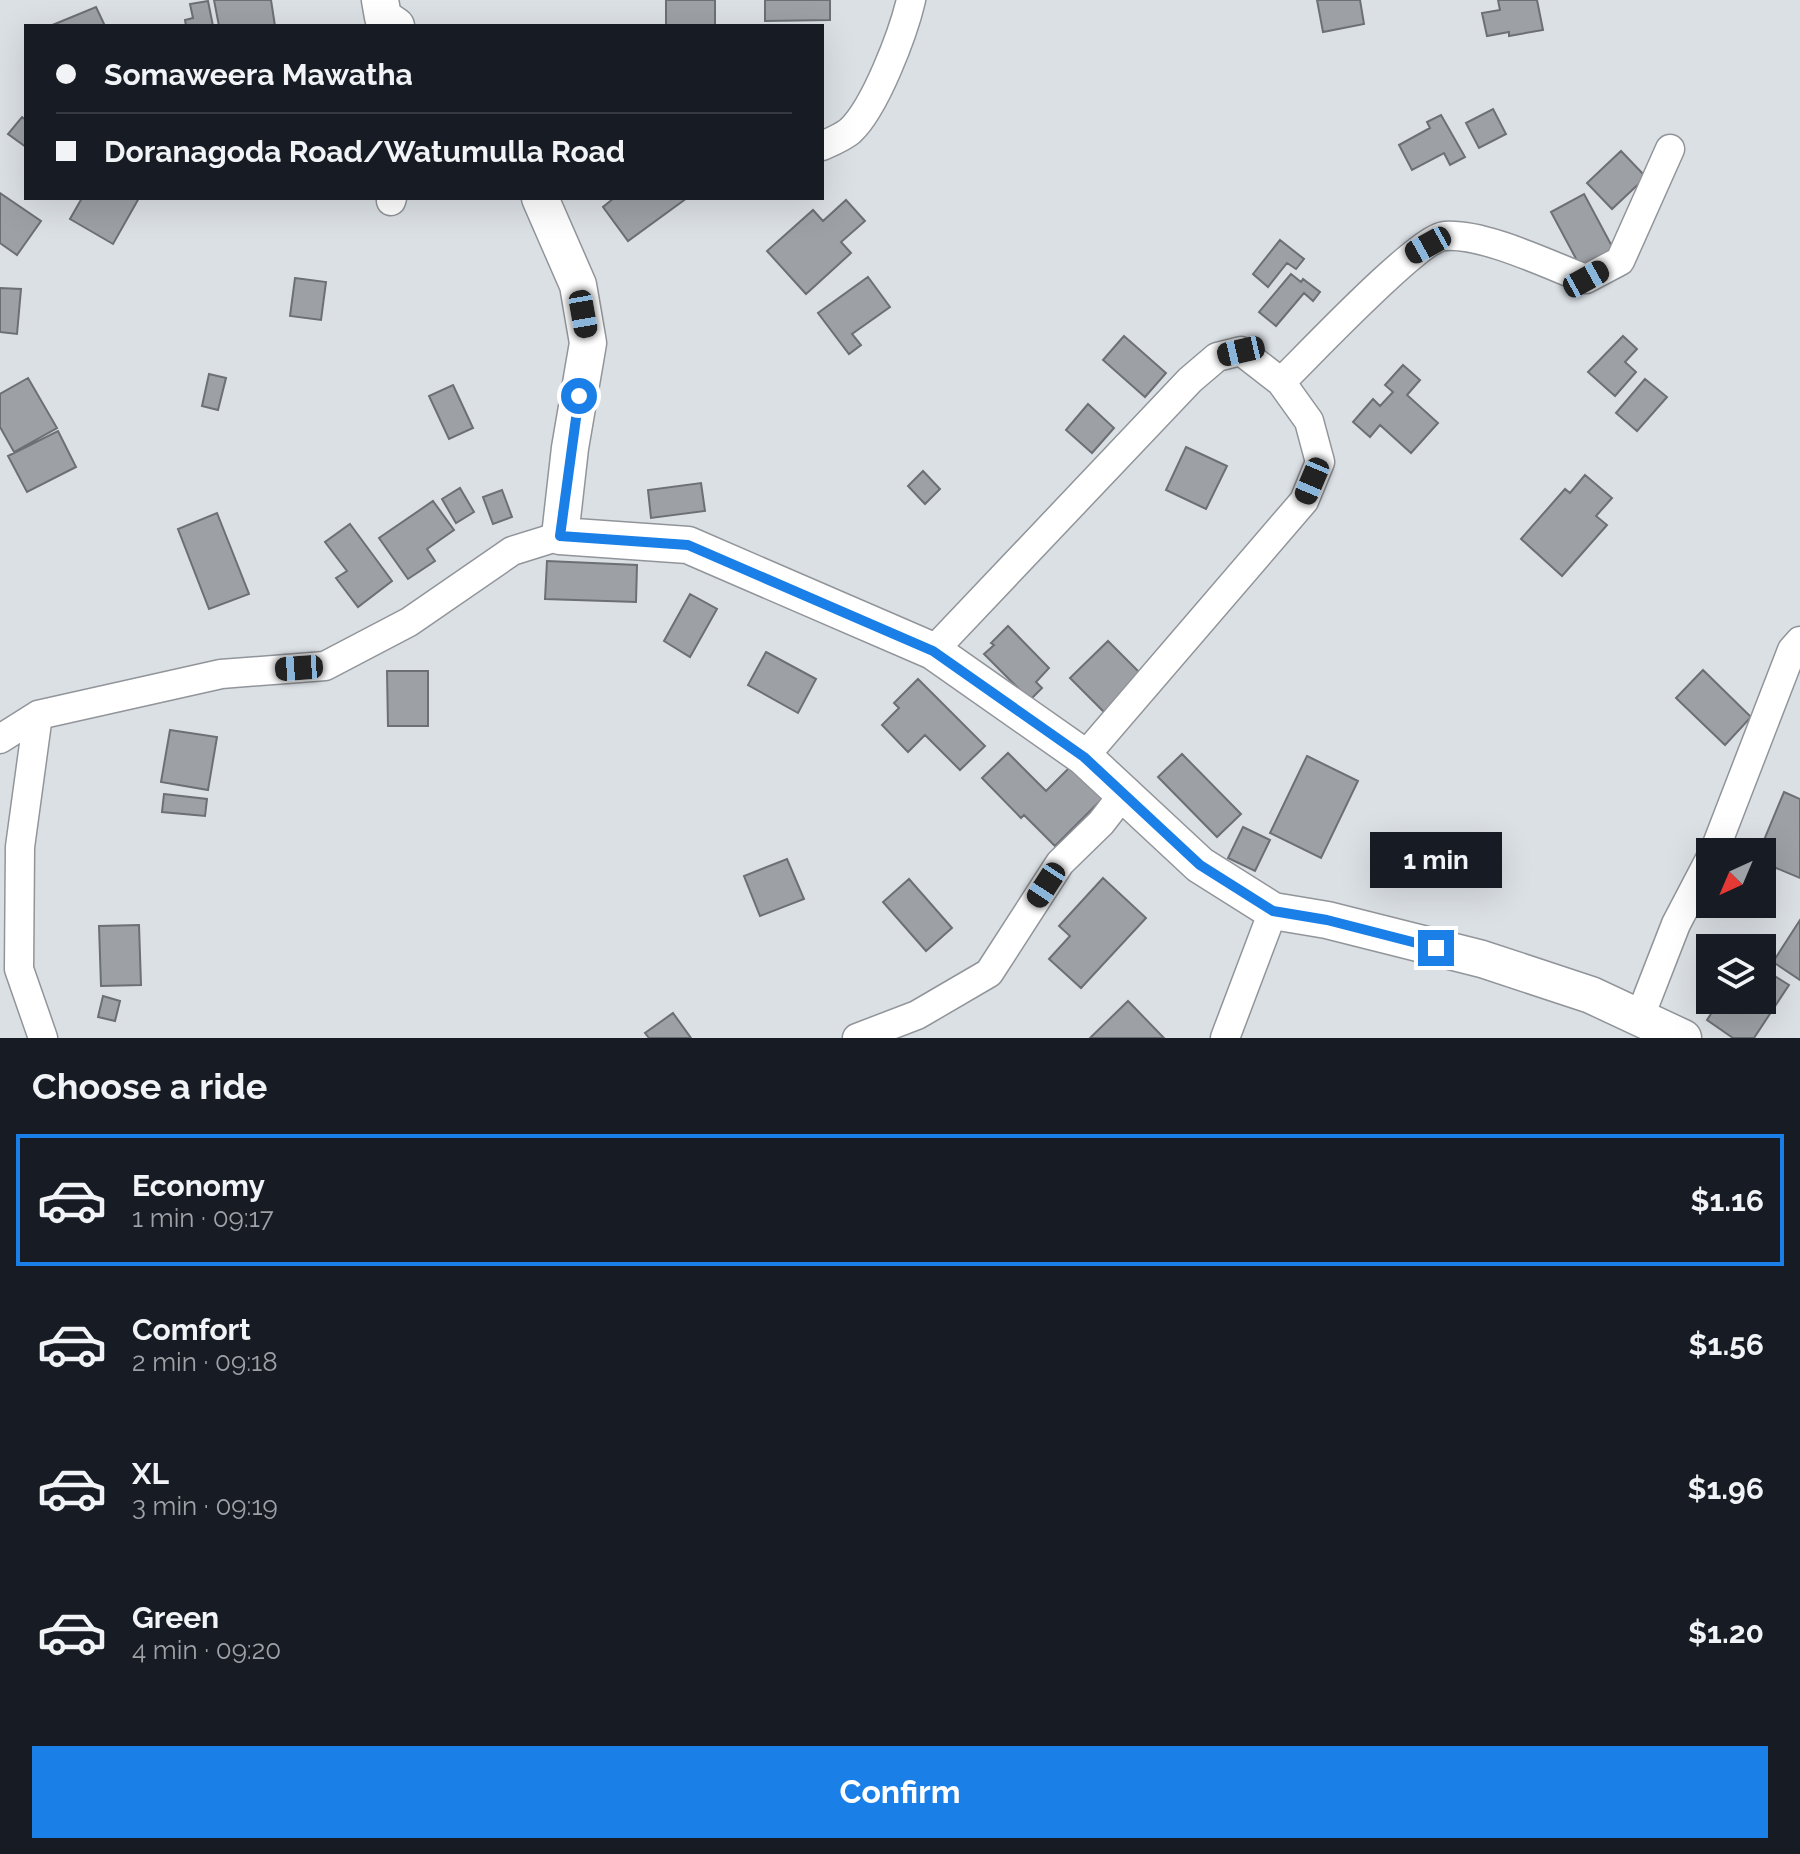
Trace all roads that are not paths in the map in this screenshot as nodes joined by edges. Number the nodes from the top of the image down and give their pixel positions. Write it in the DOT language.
graph roads {
  1 [pos="380,0"];
  2 [pos="911,0"];
  3 [pos="393,24"];
  4 [pos="824,145"];
  5 [pos="1670,149"];
  6 [pos="541,200"];
  7 [pos="1281,382"];
  8 [pos="560,536"];
  9 [pos="1800,641"];
  10 [pos="933,651"];
  11 [pos="38,715"];
  12 [pos="0,739"];
  13 [pos="1084,757"];
  14 [pos="1125,792"];
  15 [pos="1719,838"];
  16 [pos="1696,886"];
  17 [pos="1273,911"];
  18 [pos="1639,1019"];
  19 [pos="43,1038"];
  20 [pos="857,1038"];
  21 [pos="1225,1038"];
  22 [pos="1683,1038"];
  1 -- 3 [label="street"];
  2 -- 4 [label="street"];
  5 -- 7 [label="street"];
  6 -- 8 [label="street"];
  7 -- 10 [label="street"];
  7 -- 13 [label="street"];
  8 -- 10 [label="street"];
  8 -- 11 [label="street"];
  9 -- 15 [label="street"];
  10 -- 13 [label="street"];
  11 -- 12 [label="street"];
  11 -- 19 [label="street"];
  13 -- 14 [label="street"];
  14 -- 17 [label="street"];
  14 -- 20 [label="street"];
  16 -- 18 [label="street"];
  17 -- 18 [label="street"];
  17 -- 21 [label="street"];
  18 -- 22 [label="street"];
}
